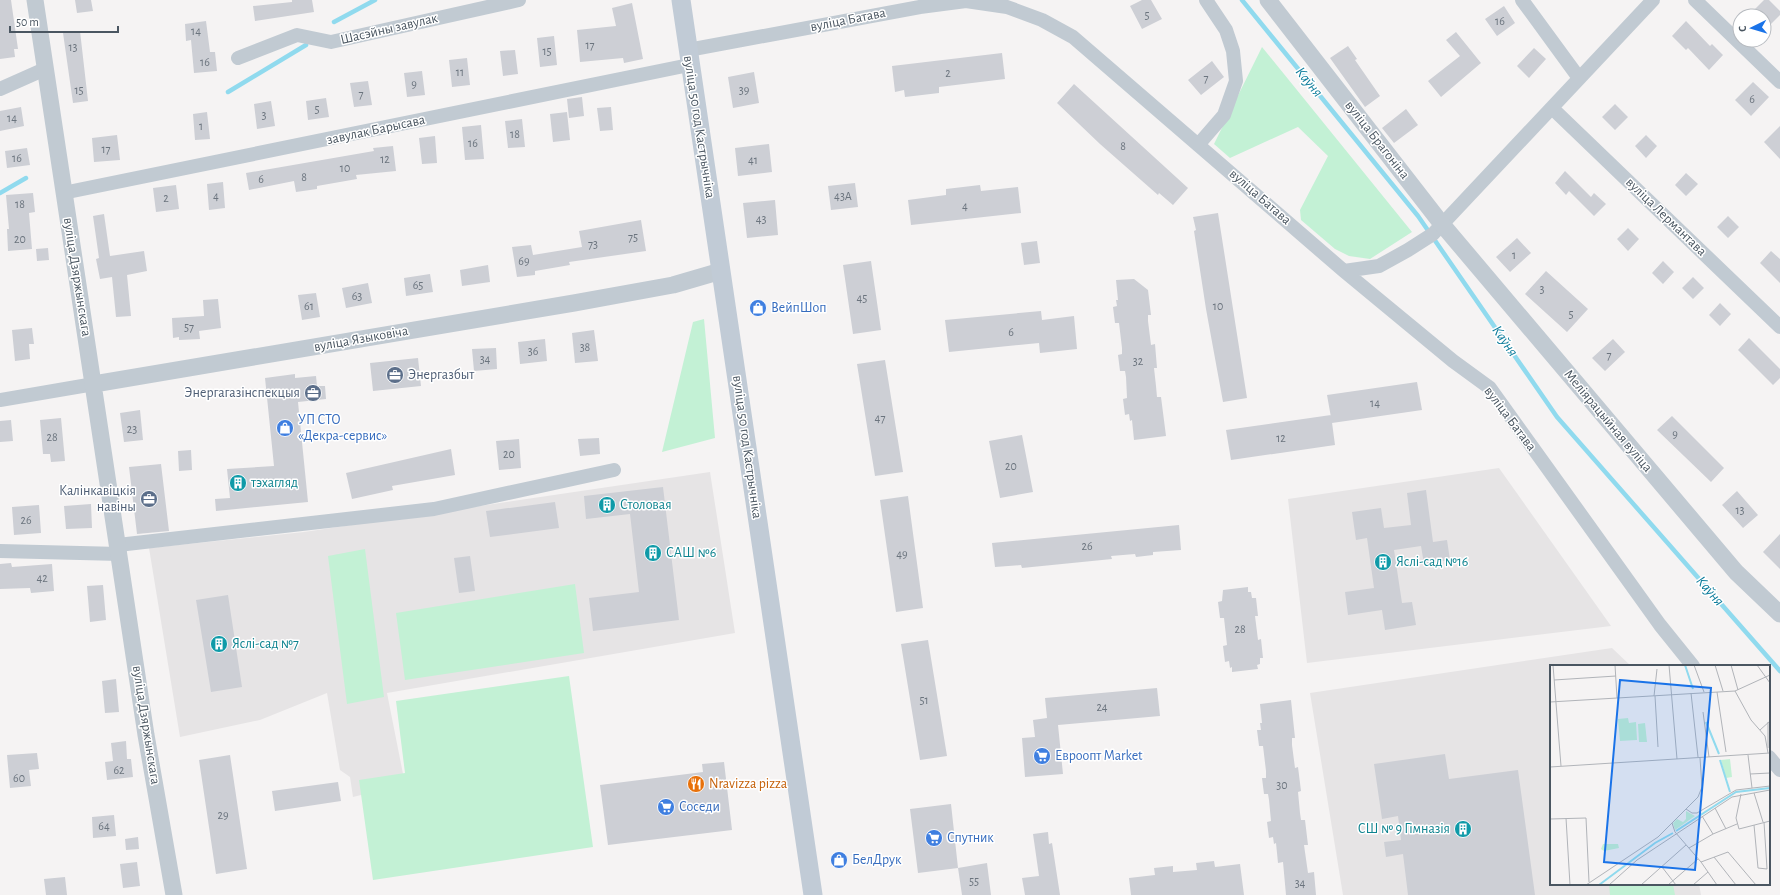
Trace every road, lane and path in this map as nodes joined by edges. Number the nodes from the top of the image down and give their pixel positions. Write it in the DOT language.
graph roads {
  1 [pos="35,0"];
  2 [pos="519,0"];
  3 [pos="680,0"];
  4 [pos="1206,0"];
  5 [pos="1268,0"];
  6 [pos="1522,0"];
  7 [pos="1653,0"];
  8 [pos="1695,0"];
  9 [pos="238,58"];
  10 [pos="688,58"];
  11 [pos="45,69"];
  12 [pos="1579,78"];
  13 [pos="1780,82"];
  14 [pos="0,90"];
  15 [pos="1552,108"];
  16 [pos="1198,145"];
  17 [pos="63,193"];
  18 [pos="1437,228"];
  19 [pos="721,271"];
  20 [pos="1344,271"];
  21 [pos="1780,327"];
  22 [pos="94,384"];
  23 [pos="0,400"];
  24 [pos="614,470"];
  25 [pos="119,550"];
  26 [pos="0,551"];
  27 [pos="1780,614"];
  28 [pos="1692,665"];
  29 [pos="1770,758"];
  30 [pos="1780,770"];
  31 [pos="174,895"];
  32 [pos="813,895"];
  1 -- 11 [label="street, вуліца Дзяржынскага"];
  2 -- 9 [label="street, Шасэйны завулак"];
  3 -- 10 [label="main road, вуліца 50 год Кастрычніка"];
  4 -- 16 [label="street"];
  5 -- 18 [label="street, вуліца Брагоніна"];
  6 -- 12 [label="street"];
  7 -- 12 [label="street"];
  8 -- 13 [label="street"];
  10 -- 16 [label="street, вуліца Батава"];
  10 -- 17 [label="street, завулак Барысава"];
  10 -- 19 [label="main road, вуліца 50 год Кастрычніка"];
  11 -- 14 [label="street"];
  11 -- 17 [label="street, вуліца Дзяржынскага"];
  12 -- 15 [label="street"];
  15 -- 18 [label="street"];
  15 -- 21 [label="street, вуліца Лермантава"];
  16 -- 20 [label="street, вуліца Батава"];
  17 -- 22 [label="street, вуліца Дзяржынскага"];
  18 -- 20 [label="street"];
  18 -- 27 [label="street, Меліярацыйная вуліца"];
  19 -- 22 [label="street, вуліца Языковіча"];
  19 -- 32 [label="main road, вуліца 50 год Кастрычніка"];
  20 -- 28 [label="street, вуліца Батава"];
  22 -- 23 [label="street, вуліца Языковіча"];
  22 -- 25 [label="street, вуліца Дзяржынскага"];
  24 -- 25 [label="street"];
  25 -- 26 [label="street"];
  25 -- 31 [label="street, вуліца Дзяржынскага"];
  29 -- 30 [label="street"];
}
